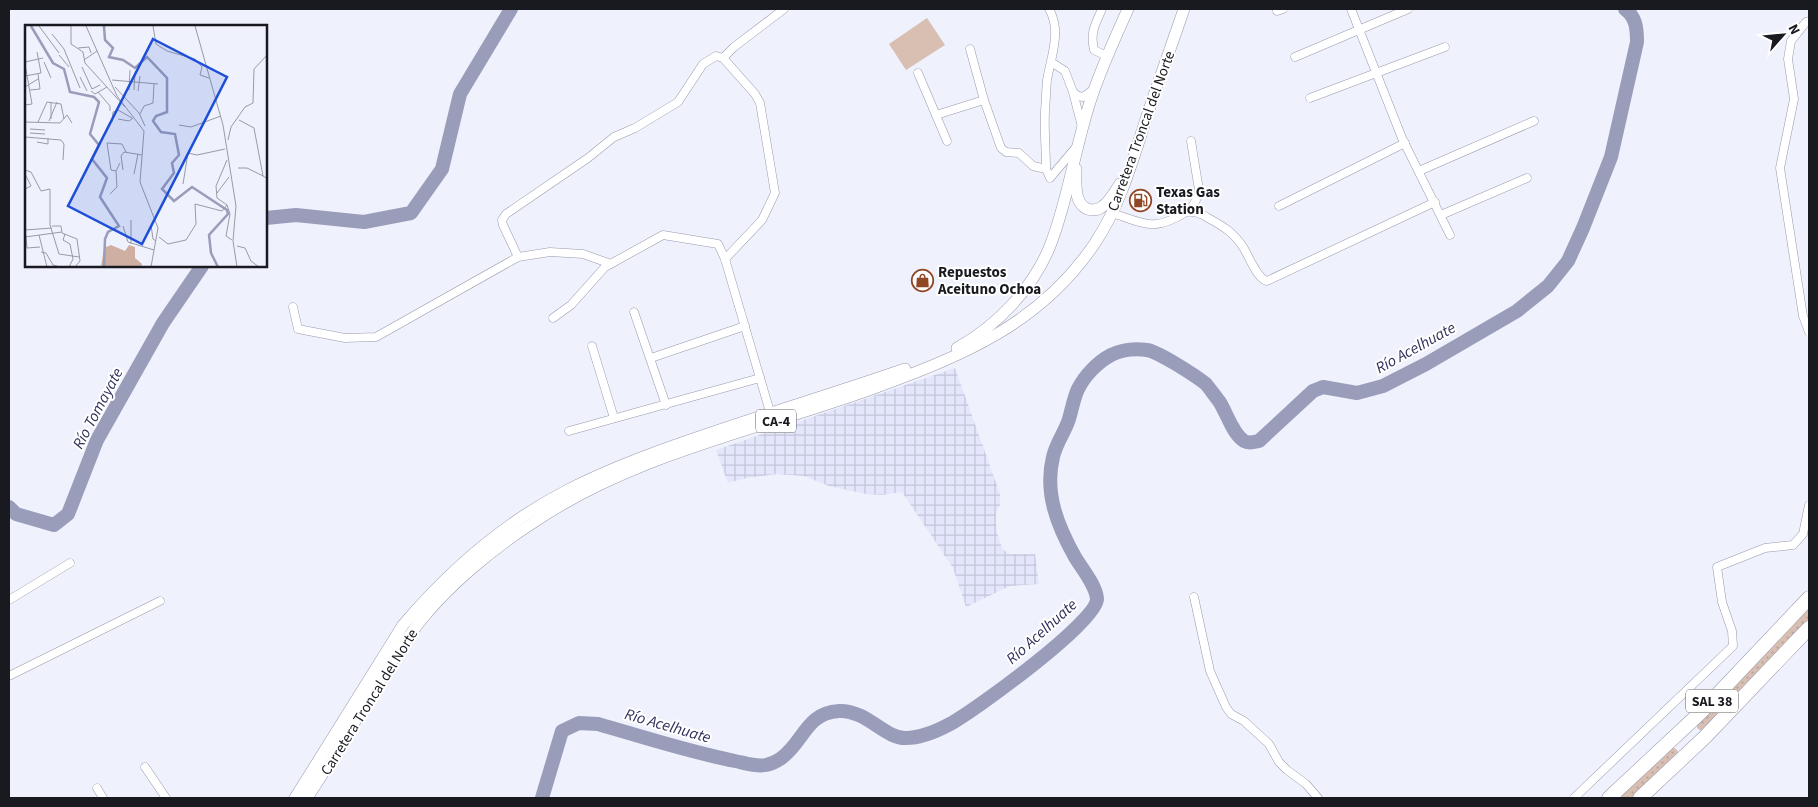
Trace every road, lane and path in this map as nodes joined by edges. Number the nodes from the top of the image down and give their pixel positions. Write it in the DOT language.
graph roads {
  1 [pos="784,9"];
  2 [pos="1048,9"];
  3 [pos="1102,9"];
  4 [pos="1128,9"];
  5 [pos="1179,9"];
  6 [pos="1184,9"];
  7 [pos="1351,9"];
  8 [pos="1408,9"];
  9 [pos="1809,21"];
  10 [pos="1360,30"];
  11 [pos="1174,40"];
  12 [pos="1445,47"];
  13 [pos="970,49"];
  14 [pos="1107,56"];
  15 [pos="1295,57"];
  16 [pos="723,58"];
  17 [pos="1051,62"];
  18 [pos="918,73"];
  19 [pos="1376,73"];
  20 [pos="1095,89"];
  21 [pos="1074,92"];
  22 [pos="1310,98"];
  23 [pos="984,100"];
  24 [pos="936,116"];
  25 [pos="1534,121"];
  26 [pos="1083,129"];
  27 [pos="947,140"];
  28 [pos="1191,141"];
  29 [pos="1405,143"];
  30 [pos="1077,150"];
  31 [pos="1046,169"];
  32 [pos="1129,171"];
  33 [pos="1419,171"];
  34 [pos="1527,178"];
  35 [pos="1435,202"];
  36 [pos="1279,206"];
  37 [pos="1190,211"];
  38 [pos="1112,213"];
  39 [pos="1441,215"];
  40 [pos="1450,235"];
  41 [pos="518,257"];
  42 [pos="725,259"];
  43 [pos="611,264"];
  44 [pos="293,307"];
  45 [pos="634,312"];
  46 [pos="553,318"];
  47 [pos="745,326"];
  48 [pos="1809,332"];
  49 [pos="592,346"];
  50 [pos="651,358"];
  51 [pos="760,378"];
  52 [pos="666,405"];
  53 [pos="770,412"];
  54 [pos="614,418"];
  55 [pos="569,431"];
  56 [pos="1809,505"];
  57 [pos="70,563"];
  58 [pos="1194,597"];
  59 [pos="1809,598"];
  60 [pos="9,600"];
  61 [pos="160,601"];
  62 [pos="1809,628"];
  63 [pos="9,676"];
  64 [pos="1691,722"];
  65 [pos="1705,737"];
  66 [pos="1668,744"];
  67 [pos="1685,756"];
  68 [pos="145,767"];
  69 [pos="97,788"];
  70 [pos="103,798"];
  71 [pos="166,798"];
  72 [pos="295,798"];
  73 [pos="307,798"];
  74 [pos="1318,798"];
  75 [pos="1574,798"];
  76 [pos="1609,798"];
  77 [pos="1640,798"];
  1 -- 16 [label="street"];
  2 -- 17 [label="street"];
  3 -- 14 [label="street"];
  4 -- 14 [label="main road, Carretera Troncal del Norte / CA-4"];
  5 -- 11 [label="main road"];
  6 -- 11 [label="main road, Carretera Troncal del Norte / CA-4"];
  7 -- 10 [label="street"];
  8 -- 10 [label="street"];
  9 -- 48 [label="street"];
  10 -- 15 [label="street"];
  10 -- 19 [label="street"];
  11 -- 32 [label="main road, Carretera Troncal del Norte / CA-4"];
  12 -- 19 [label="street"];
  13 -- 23 [label="street"];
  14 -- 20 [label="main road, Carretera Troncal del Norte / CA-4"];
  16 -- 41 [label="street"];
  16 -- 42 [label="street"];
  17 -- 21 [label="street"];
  17 -- 31 [label="street"];
  18 -- 24 [label="street"];
  19 -- 22 [label="street"];
  19 -- 29 [label="street"];
  20 -- 21 [label="street"];
  20 -- 26 [label="main road, Carretera Troncal del Norte / CA-4"];
  21 -- 26 [label="street"];
  23 -- 24 [label="street"];
  23 -- 31 [label="street"];
  24 -- 27 [label="street"];
  25 -- 33 [label="street"];
  26 -- 30 [label="main road, Carretera Troncal del Norte / CA-4"];
  28 -- 37 [label="street"];
  29 -- 33 [label="street"];
  29 -- 36 [label="street"];
  30 -- 31 [label="street"];
  30 -- 32 [label="main road"];
  30 -- 53 [label="main road, Carretera Troncal del Norte / CA-4"];
  32 -- 38 [label="main road, Carretera Troncal del Norte / CA-4"];
  33 -- 35 [label="street"];
  34 -- 39 [label="street"];
  35 -- 37 [label="street"];
  35 -- 39 [label="street"];
  37 -- 38 [label="street"];
  38 -- 73 [label="main road, Carretera Troncal del Norte / CA-4"];
  39 -- 40 [label="street"];
  41 -- 43 [label="street"];
  41 -- 44 [label="street"];
  42 -- 43 [label="street"];
  42 -- 47 [label="street"];
  43 -- 46 [label="street"];
  45 -- 50 [label="street"];
  47 -- 50 [label="street"];
  47 -- 51 [label="street"];
  49 -- 54 [label="street"];
  50 -- 52 [label="street"];
  51 -- 52 [label="street"];
  51 -- 53 [label="street"];
  52 -- 54 [label="street"];
  53 -- 72 [label="main road, Carretera Troncal del Norte / CA-4"];
  54 -- 55 [label="street"];
  56 -- 75 [label="street"];
  57 -- 60 [label="street"];
  58 -- 74 [label="street"];
  59 -- 64 [label="highway, SAL 38"];
  61 -- 63 [label="street"];
  62 -- 65 [label="highway, SAL 38"];
  64 -- 65 [label="highway"];
  64 -- 66 [label="highway, SAL 38"];
  65 -- 67 [label="highway, SAL 38"];
  66 -- 67 [label="highway"];
  66 -- 76 [label="highway, SAL 38"];
  67 -- 77 [label="highway, SAL 38"];
  68 -- 71 [label="street"];
  69 -- 70 [label="street"];
}
